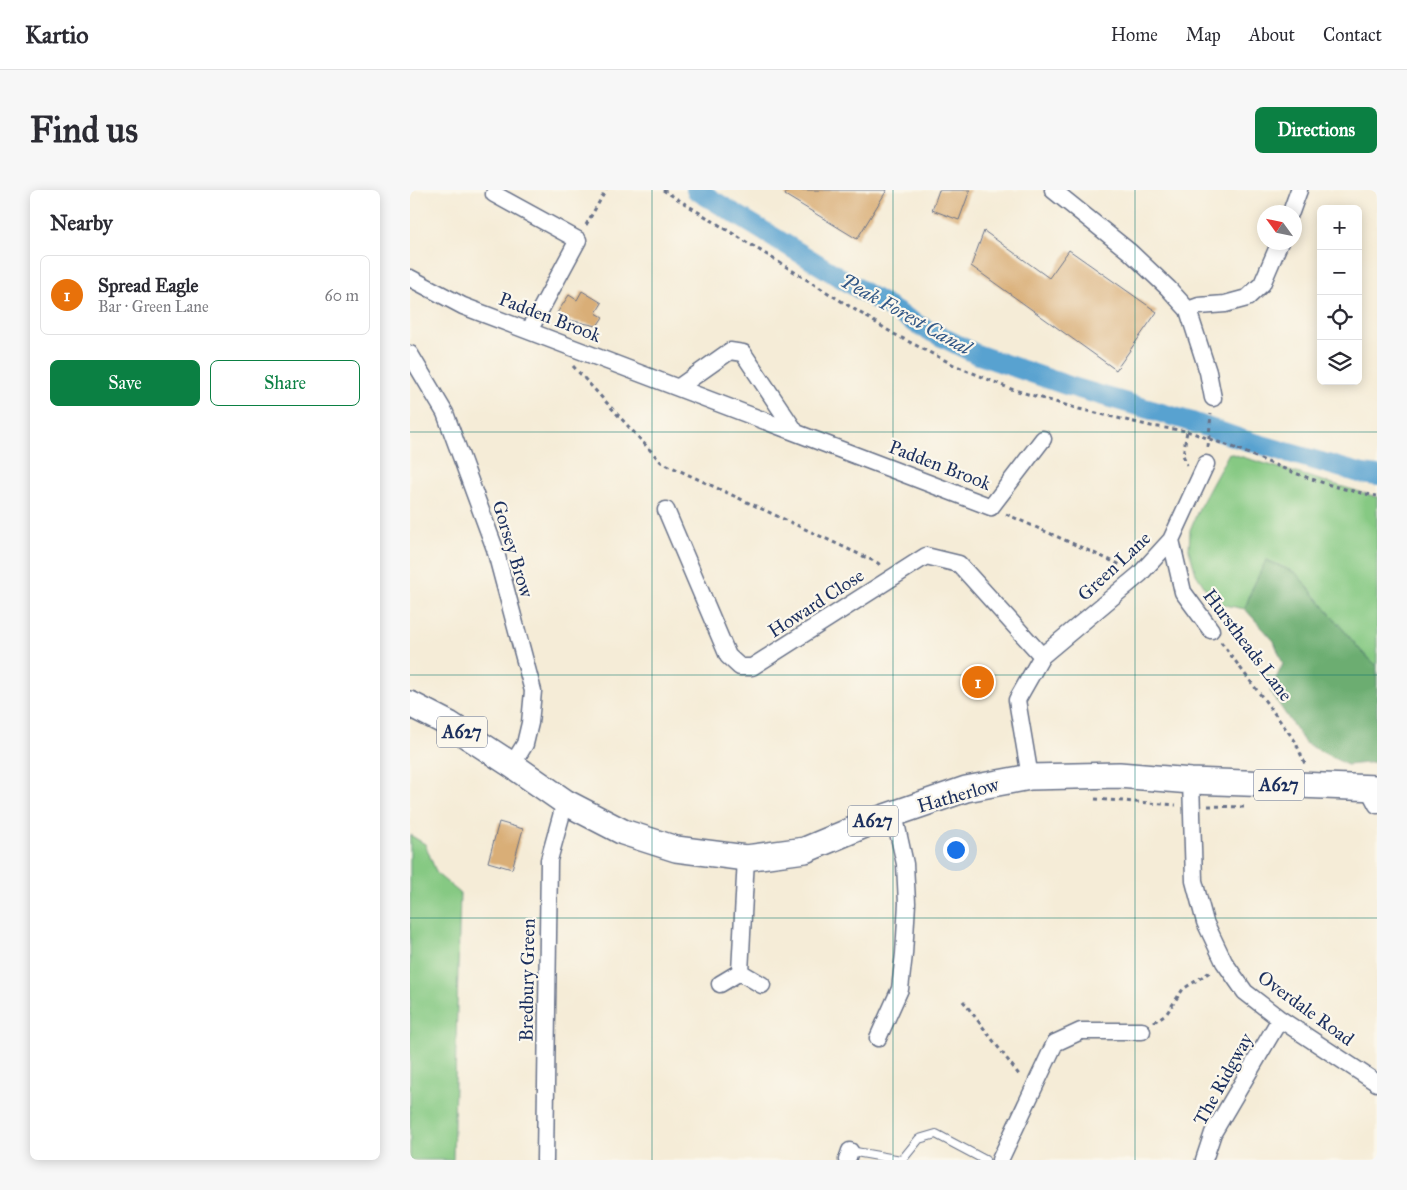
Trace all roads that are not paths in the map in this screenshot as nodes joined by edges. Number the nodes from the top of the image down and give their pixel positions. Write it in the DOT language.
graph roads {
  1 [pos="1053,190"];
  2 [pos="1299,190"];
  3 [pos="494,194"];
  4 [pos="1294,205"];
  5 [pos="1277,250"];
  6 [pos="410,278"];
  7 [pos="1188,310"];
  8 [pos="529,331"];
  9 [pos="410,354"];
  10 [pos="679,387"];
  11 [pos="1213,398"];
  12 [pos="795,431"];
  13 [pos="1043,439"];
  14 [pos="1206,464"];
  15 [pos="666,510"];
  16 [pos="1171,540"];
  17 [pos="1211,630"];
  18 [pos="1042,656"];
  19 [pos="410,704"];
  20 [pos="512,765"];
  21 [pos="1030,777"];
  22 [pos="1190,781"];
  23 [pos="1374,794"];
  24 [pos="565,802"];
  25 [pos="894,814"];
  26 [pos="746,858"];
  27 [pos="740,972"];
  28 [pos="720,984"];
  29 [pos="762,985"];
  30 [pos="1280,1019"];
  31 [pos="1142,1031"];
  32 [pos="878,1038"];
  33 [pos="1377,1083"];
  34 [pos="849,1156"];
  35 [pos="545,1160"];
  36 [pos="902,1160"];
  37 [pos="985,1160"];
  38 [pos="1000,1160"];
  39 [pos="1204,1160"];
  1 -- 7 [label="street"];
  2 -- 4 [label="street"];
  3 -- 8 [label="street"];
  5 -- 7 [label="street"];
  6 -- 8 [label="street, Padden Brook"];
  7 -- 11 [label="street"];
  8 -- 10 [label="street, Padden Brook"];
  9 -- 20 [label="street, Gorsey Brow"];
  10 -- 12 [label="street, Padden Brook"];
  10 -- 12 [label="street"];
  12 -- 13 [label="street, Padden Brook"];
  14 -- 16 [label="street, Green Lane"];
  15 -- 18 [label="street, Howard Close"];
  16 -- 17 [label="street, Hurstheads Lane"];
  16 -- 18 [label="street, Green Lane"];
  18 -- 21 [label="street, Green Lane"];
  19 -- 20 [label="main road, A627"];
  20 -- 24 [label="main road, A627"];
  21 -- 22 [label="main road, Hatherlow / A627"];
  21 -- 25 [label="main road, Hatherlow / A627"];
  22 -- 23 [label="main road, Hatherlow / A627"];
  22 -- 30 [label="street, Overdale Road"];
  24 -- 26 [label="main road, Hatherlow / A627"];
  24 -- 35 [label="street, Bredbury Green"];
  25 -- 26 [label="main road, Hatherlow / A627"];
  25 -- 32 [label="street"];
  26 -- 27 [label="street"];
  27 -- 28 [label="street"];
  27 -- 29 [label="street"];
  30 -- 33 [label="street, Overdale Road"];
  30 -- 39 [label="street, The Ridgway"];
  31 -- 38 [label="street"];
  34 -- 36 [label="lane"];
  36 -- 37 [label="lane"];
}
